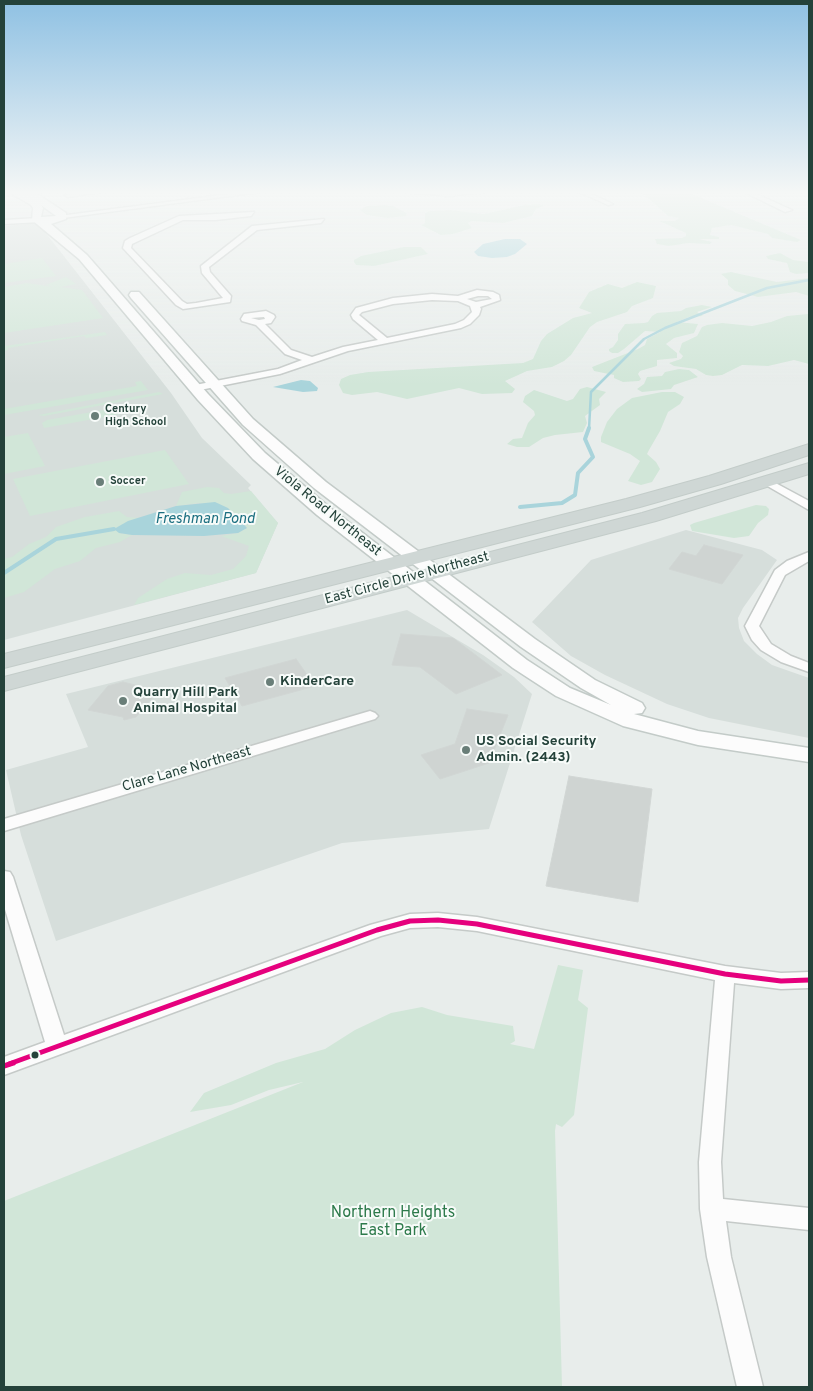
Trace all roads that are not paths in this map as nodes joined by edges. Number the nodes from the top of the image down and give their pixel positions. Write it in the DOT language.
graph roads {
  1 [pos="82,256"];
  2 [pos="134,256"];
  3 [pos="218,256"];
  4 [pos="125,284"];
  5 [pos="459,299"];
  6 [pos="474,305"];
  7 [pos="258,323"];
  8 [pos="385,340"];
  9 [pos="310,360"];
  10 [pos="214,385"];
  11 [pos="196,388"];
  12 [pos="809,449"];
  13 [pos="809,468"];
  14 [pos="768,482"];
  15 [pos="809,506"];
  16 [pos="809,556"];
  17 [pos="390,563"];
  18 [pos="412,568"];
  19 [pos="433,572"];
  20 [pos="4,661"];
  21 [pos="809,668"];
  22 [pos="4,684"];
  23 [pos="370,716"];
  24 [pos="728,742"];
  25 [pos="809,755"];
  26 [pos="4,825"];
  27 [pos="4,876"];
  28 [pos="725,974"];
  29 [pos="809,980"];
  30 [pos="57,1046"];
  31 [pos="4,1066"];
  32 [pos="712,1210"];
  33 [pos="809,1219"];
  34 [pos="750,1387"];
  1 -- 11 [label="main road, Viola Road Northeast"];
  2 -- 3 [label="street"];
  4 -- 10 [label="main road, Viola Road Northeast"];
  5 -- 6 [label="street"];
  5 -- 6 [label="street"];
  5 -- 8 [label="street"];
  6 -- 8 [label="street"];
  7 -- 9 [label="street"];
  8 -- 9 [label="street"];
  9 -- 10 [label="street"];
  10 -- 11 [label="street"];
  10 -- 18 [label="main road, Viola Road Northeast"];
  11 -- 17 [label="main road, Viola Road Northeast"];
  12 -- 18 [label="main road, East Circle Drive Northeast"];
  13 -- 14 [label="main road, East Circle Drive Northeast"];
  14 -- 15 [label="street"];
  14 -- 19 [label="main road, East Circle Drive Northeast"];
  16 -- 21 [label="street"];
  17 -- 18 [label="main road, East Circle Drive Northeast"];
  17 -- 20 [label="main road, East Circle Drive Northeast"];
  18 -- 19 [label="main road, East Circle Drive Northeast"];
  18 -- 22 [label="main road, East Circle Drive Northeast"];
  18 -- 24 [label="main road, Viola Road Northeast"];
  19 -- 24 [label="main road, Viola Road Northeast"];
  23 -- 26 [label="street, Clare Lane Northeast"];
  24 -- 25 [label="main road, Viola Road Northeast"];
  27 -- 30 [label="street"];
  28 -- 29 [label="street"];
  28 -- 30 [label="street"];
  28 -- 32 [label="street"];
  30 -- 31 [label="street"];
  32 -- 33 [label="street"];
  32 -- 34 [label="street"];
}
